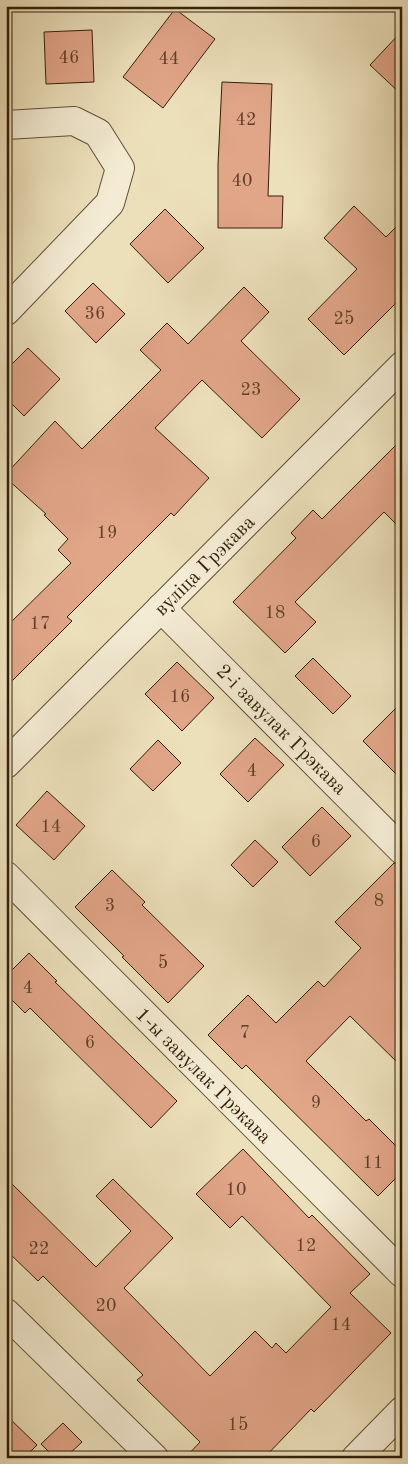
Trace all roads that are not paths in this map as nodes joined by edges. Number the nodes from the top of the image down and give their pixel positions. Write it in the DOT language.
graph roads {
  1 [pos="6,125"];
  2 [pos="6,311"];
  3 [pos="396,383"];
  4 [pos="161,608"];
  5 [pos="6,764"];
  6 [pos="402,850"];
  7 [pos="6,876"];
  8 [pos="402,1273"];
  9 [pos="10,1323"];
  10 [pos="402,1411"];
  11 [pos="154,1458"];
  12 [pos="356,1458"];
  1 -- 2 [label="street"];
  3 -- 4 [label="street, вуліца Грэкава"];
  4 -- 5 [label="street, вуліца Грэкава"];
  4 -- 6 [label="street, 2-і завулак Грэкава"];
  7 -- 8 [label="street, 1-ы завулак Грэкава"];
  9 -- 11 [label="street"];
  10 -- 12 [label="street"];
}
